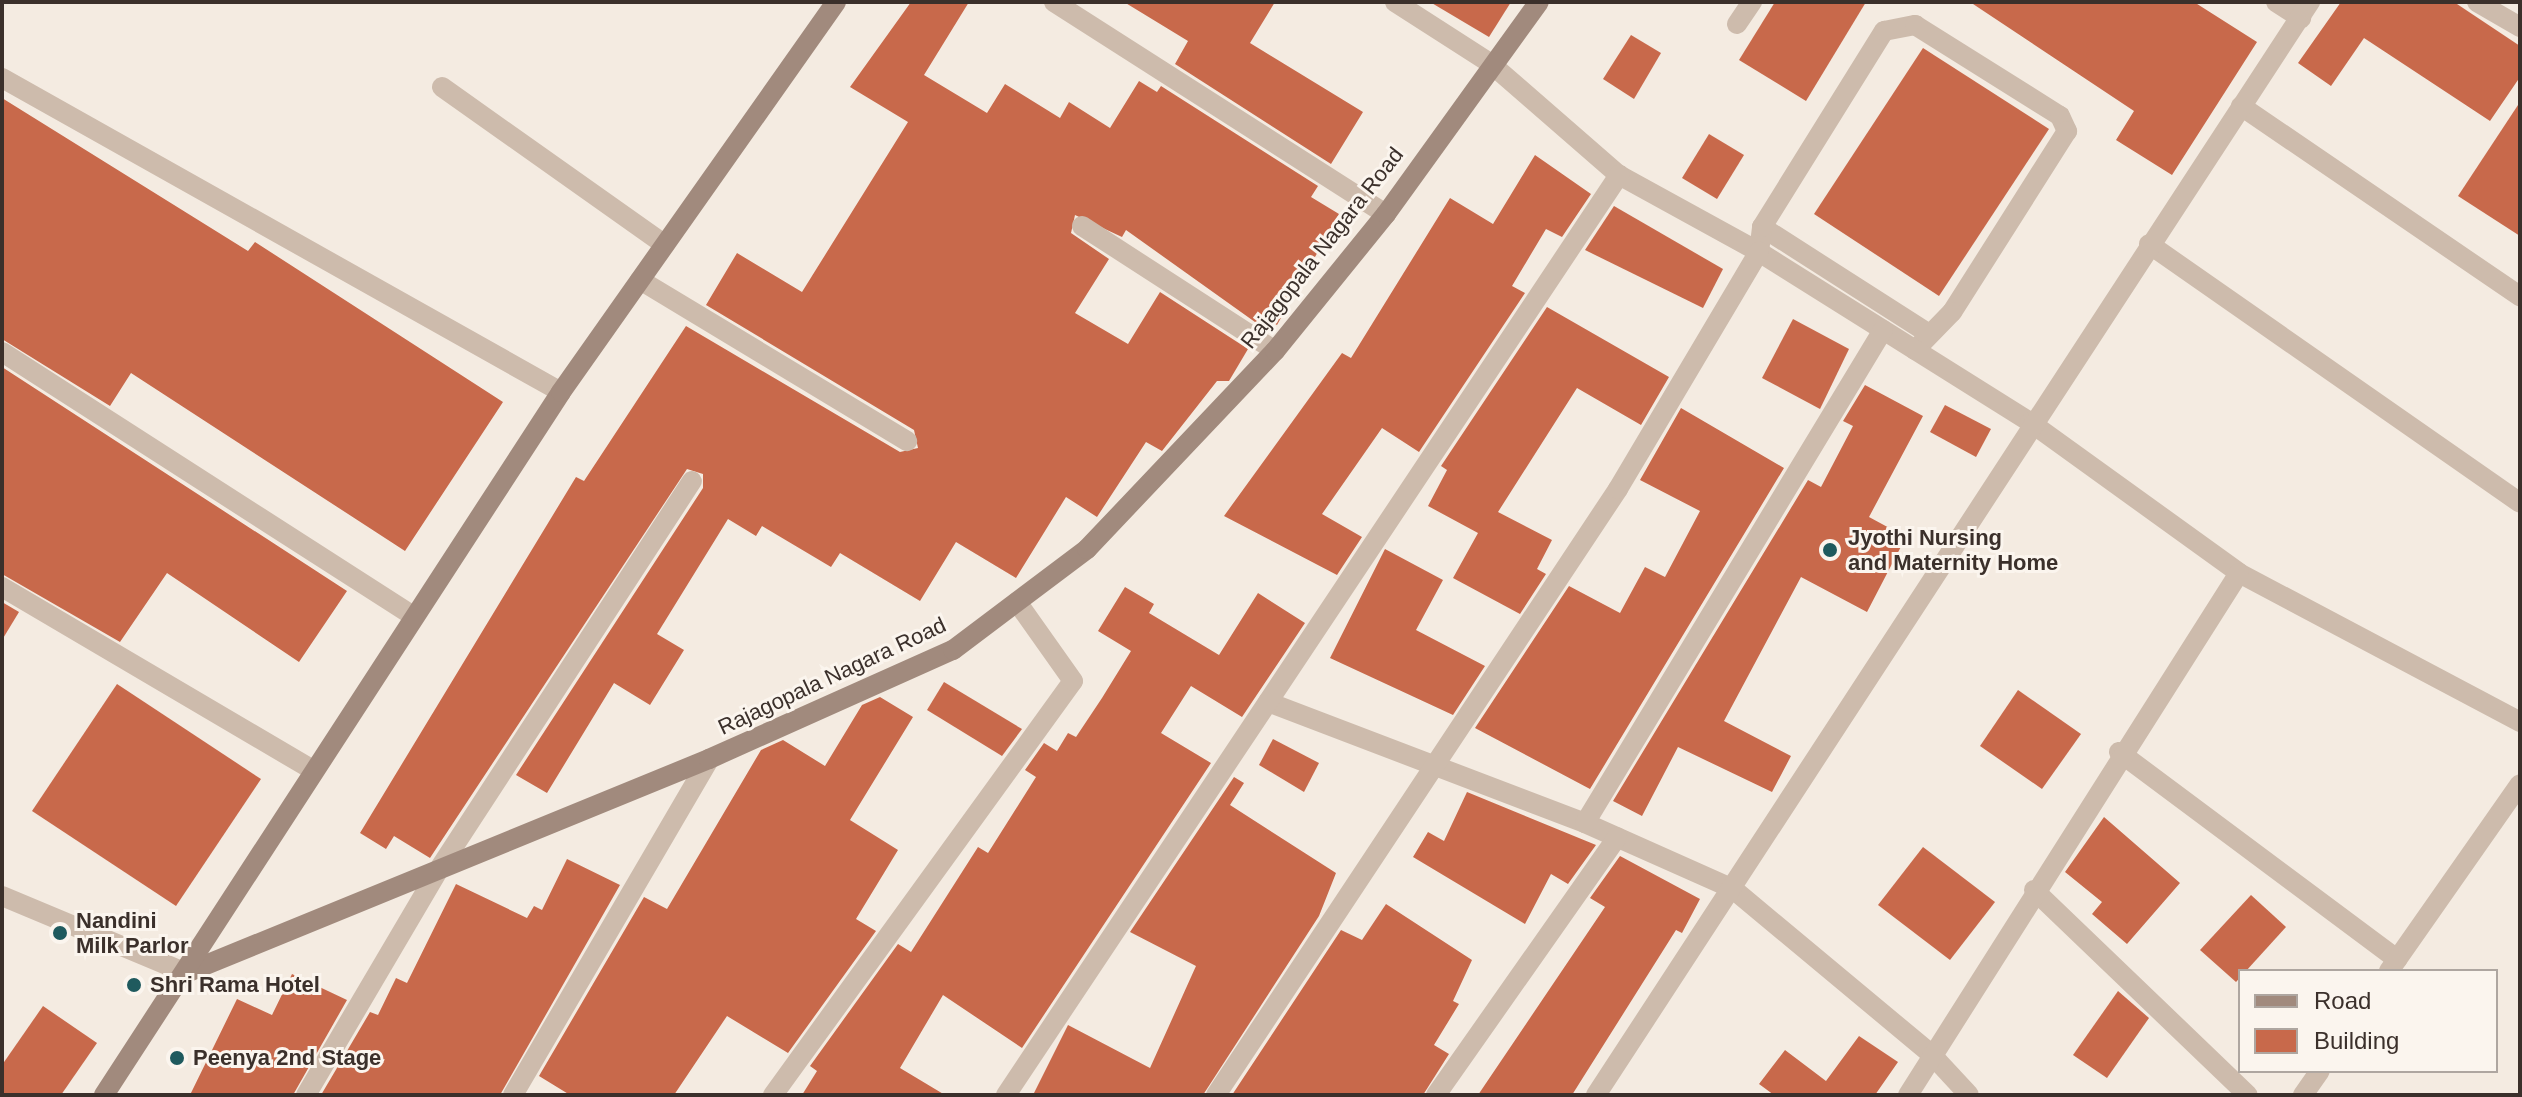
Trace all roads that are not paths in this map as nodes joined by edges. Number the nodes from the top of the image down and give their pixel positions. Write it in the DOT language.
graph roads {
  1 [pos="836,2"];
  2 [pos="1054,2"];
  3 [pos="1395,2"];
  4 [pos="1539,2"];
  5 [pos="1752,2"];
  6 [pos="2276,2"];
  7 [pos="2477,2"];
  8 [pos="2306,10"];
  9 [pos="1737,24"];
  10 [pos="2520,27"];
  11 [pos="1490,63"];
  12 [pos="2,78"];
  13 [pos="442,87"];
  14 [pos="2241,106"];
  15 [pos="1619,175"];
  16 [pos="1386,214"];
  17 [pos="1082,226"];
  18 [pos="1762,227"];
  19 [pos="2149,244"];
  20 [pos="665,245"];
  21 [pos="1759,252"];
  22 [pos="640,280"];
  23 [pos="2520,296"];
  24 [pos="1883,330"];
  25 [pos="1928,333"];
  26 [pos="1915,350"];
  27 [pos="1275,351"];
  28 [pos="2,352"];
  29 [pos="561,392"];
  30 [pos="2030,422"];
  31 [pos="907,441"];
  32 [pos="692,481"];
  33 [pos="2520,503"];
  34 [pos="2239,573"];
  35 [pos="2,587"];
  36 [pos="1017,602"];
  37 [pos="413,616"];
  38 [pos="1268,702"];
  39 [pos="2520,722"];
  40 [pos="2119,752"];
  41 [pos="709,759"];
  42 [pos="1432,764"];
  43 [pos="314,771"];
  44 [pos="2520,784"];
  45 [pos="1585,823"];
  46 [pos="1617,837"];
  47 [pos="439,869"];
  48 [pos="1733,889"];
  49 [pos="2034,890"];
  50 [pos="2,896"];
  51 [pos="2393,965"];
  52 [pos="186,973"];
  53 [pos="1932,1055"];
  54 [pos="2319,1073"];
  55 [pos="104,1095"];
  56 [pos="306,1095"];
  57 [pos="513,1095"];
  58 [pos="773,1095"];
  59 [pos="1006,1095"];
  60 [pos="1216,1095"];
  61 [pos="1436,1095"];
  62 [pos="1596,1095"];
  63 [pos="1908,1095"];
  64 [pos="1969,1095"];
  65 [pos="2248,1095"];
  66 [pos="2303,1095"];
  1 -- 20 [label="street"];
  2 -- 16 [label="street"];
  3 -- 11 [label="street"];
  4 -- 11 [label="street, Rajagopala Nagara Road"];
  5 -- 9 [label="street"];
  6 -- 8 [label="street"];
  7 -- 10 [label="street"];
  8 -- 14 [label="street"];
  11 -- 15 [label="street"];
  11 -- 16 [label="street, Rajagopala Nagara Road"];
  12 -- 29 [label="street"];
  13 -- 20 [label="street"];
  14 -- 19 [label="street"];
  14 -- 23 [label="street"];
  15 -- 21 [label="street"];
  15 -- 38 [label="street"];
  16 -- 27 [label="street, Rajagopala Nagara Road"];
  17 -- 27 [label="street"];
  18 -- 21 [label="street"];
  18 -- 25 [label="street"];
  18 -- 25 [label="street"];
  19 -- 30 [label="street"];
  19 -- 33 [label="street"];
  20 -- 22 [label="street"];
  21 -- 24 [label="street"];
  21 -- 42 [label="street"];
  22 -- 29 [label="street"];
  22 -- 31 [label="street"];
  24 -- 26 [label="street"];
  24 -- 45 [label="street"];
  25 -- 26 [label="street"];
  26 -- 30 [label="street"];
  27 -- 36 [label="street, Rajagopala Nagara Road"];
  28 -- 37 [label="street"];
  29 -- 37 [label="street"];
  30 -- 34 [label="street"];
  30 -- 48 [label="street"];
  32 -- 47 [label="street"];
  34 -- 39 [label="street"];
  34 -- 40 [label="street"];
  35 -- 43 [label="street"];
  36 -- 41 [label="street, Rajagopala Nagara Road"];
  36 -- 58 [label="street"];
  37 -- 43 [label="street"];
  38 -- 42 [label="street"];
  38 -- 59 [label="street"];
  40 -- 49 [label="street"];
  40 -- 51 [label="street"];
  41 -- 47 [label="street, Rajagopala Nagara Road"];
  41 -- 57 [label="street"];
  42 -- 45 [label="street"];
  42 -- 60 [label="street"];
  43 -- 52 [label="street"];
  44 -- 51 [label="street"];
  45 -- 46 [label="street"];
  46 -- 48 [label="street"];
  46 -- 61 [label="street"];
  47 -- 52 [label="street, Rajagopala Nagara Road"];
  47 -- 56 [label="street"];
  48 -- 53 [label="street"];
  48 -- 62 [label="street"];
  49 -- 53 [label="street"];
  49 -- 65 [label="street"];
  50 -- 52 [label="street"];
  52 -- 55 [label="street"];
  53 -- 63 [label="street"];
  53 -- 64 [label="street"];
  54 -- 66 [label="street"];
}
